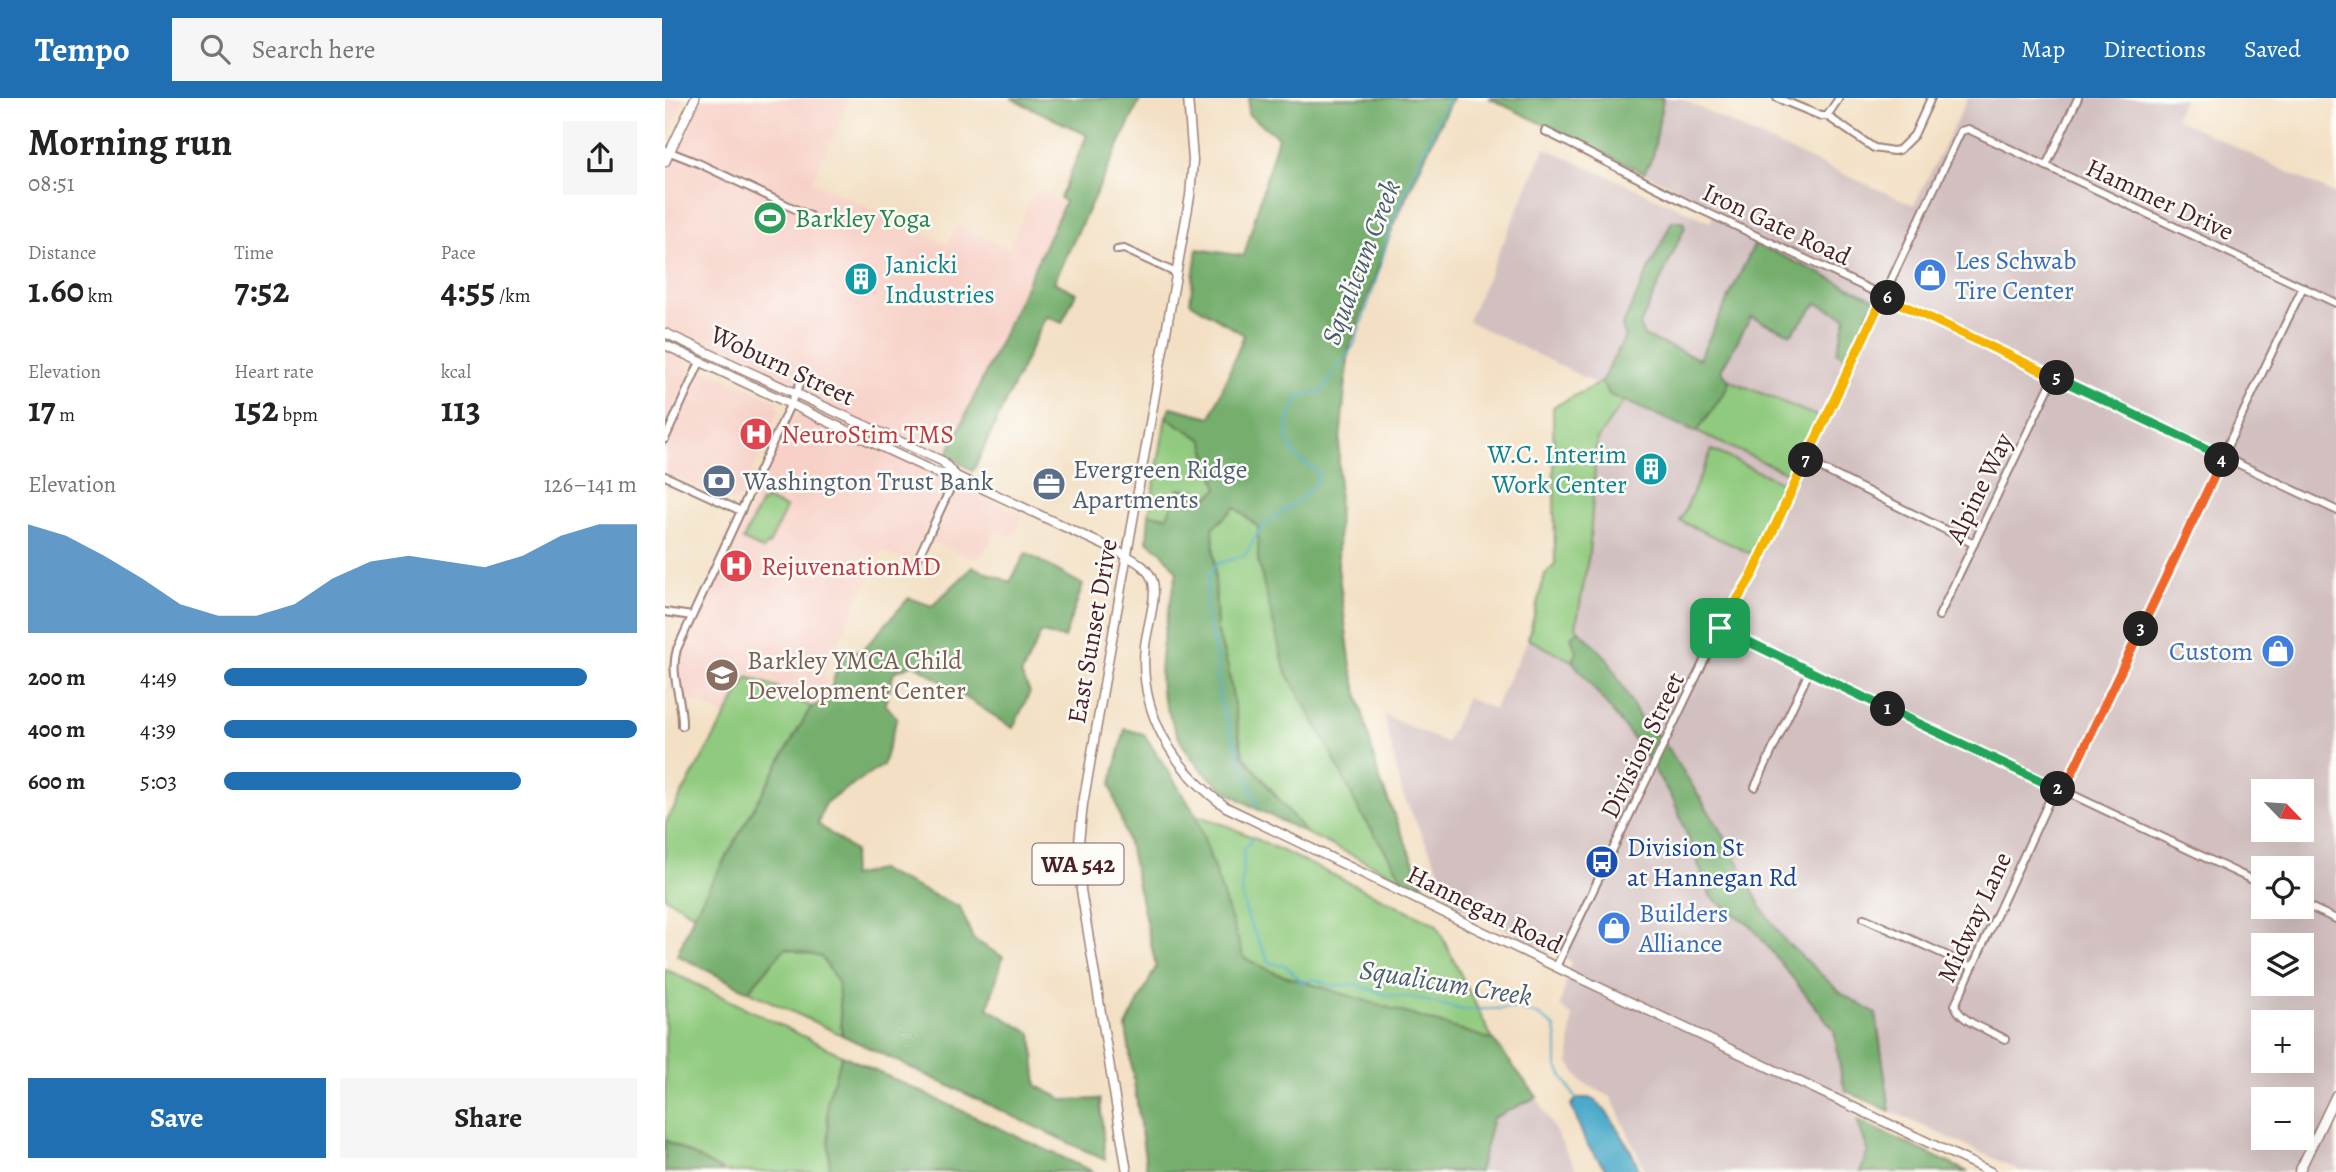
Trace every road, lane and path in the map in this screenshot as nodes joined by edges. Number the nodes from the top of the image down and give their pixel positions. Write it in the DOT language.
graph roads {
  1 [pos="695,98"];
  2 [pos="1188,98"];
  3 [pos="1777,98"];
  4 [pos="1839,98"];
  5 [pos="1931,98"];
  6 [pos="2078,98"];
  7 [pos="1827,116"];
  8 [pos="1968,129"];
  9 [pos="1545,131"];
  10 [pos="667,151"];
  11 [pos="665,162"];
  12 [pos="2046,166"];
  13 [pos="810,216"];
  14 [pos="1117,250"];
  15 [pos="1176,272"];
  16 [pos="2303,287"];
  17 [pos="1883,296"];
  18 [pos="2336,303"];
  19 [pos="665,333"];
  20 [pos="665,345"];
  21 [pos="700,362"];
  22 [pos="803,377"];
  23 [pos="2054,377"];
  24 [pos="795,393"];
  25 [pos="790,404"];
  26 [pos="665,439"];
  27 [pos="2224,457"];
  28 [pos="1806,460"];
  29 [pos="665,476"];
  30 [pos="956,476"];
  31 [pos="2336,510"];
  32 [pos="741,511"];
  33 [pos="1974,544"];
  34 [pos="1127,556"];
  35 [pos="913,569"];
  36 [pos="665,612"];
  37 [pos="692,616"];
  38 [pos="1939,616"];
  39 [pos="1720,628"];
  40 [pos="1809,672"];
  41 [pos="682,726"];
  42 [pos="1755,786"];
  43 [pos="2055,788"];
  44 [pos="2063,792"];
  45 [pos="2251,879"];
  46 [pos="2314,909"];
  47 [pos="1864,918"];
  48 [pos="2336,919"];
  49 [pos="1556,967"];
  50 [pos="1972,967"];
  51 [pos="2005,1038"];
  52 [pos="2336,1096"];
  53 [pos="1128,1172"];
  54 [pos="1991,1172"];
  55 [pos="2299,1172"];
  1 -- 10 [label="main road"];
  2 -- 15 [label="main road, East Sunset Drive / WA 542"];
  3 -- 7 [label="street"];
  4 -- 7 [label="street"];
  5 -- 7 [label="street"];
  6 -- 12 [label="street"];
  8 -- 12 [label="street, Hammer Drive"];
  8 -- 17 [label="street, Division Street"];
  9 -- 17 [label="street, Iron Gate Road"];
  10 -- 11 [label="main road"];
  10 -- 13 [label="street"];
  12 -- 16 [label="street, Hammer Drive"];
  14 -- 15 [label="street"];
  15 -- 34 [label="main road, East Sunset Drive / WA 542"];
  16 -- 18 [label="street, Hammer Drive"];
  16 -- 27 [label="street"];
  17 -- 23 [label="street, Iron Gate Road"];
  17 -- 28 [label="street, Division Street"];
  19 -- 24 [label="main road, Woburn Street"];
  20 -- 21 [label="main road, Woburn Street"];
  21 -- 25 [label="main road, Woburn Street"];
  21 -- 26 [label="street"];
  22 -- 24 [label="street"];
  23 -- 27 [label="street, Iron Gate Road"];
  23 -- 33 [label="street, Alpine Way"];
  24 -- 25 [label="street"];
  24 -- 30 [label="main road, Woburn Street"];
  25 -- 30 [label="main road, Woburn Street"];
  25 -- 32 [label="street"];
  27 -- 31 [label="street, Iron Gate Road"];
  27 -- 44 [label="street"];
  28 -- 33 [label="street"];
  28 -- 39 [label="street, Division Street"];
  29 -- 32 [label="street"];
  30 -- 34 [label="main road, Woburn Street"];
  30 -- 35 [label="street"];
  32 -- 37 [label="street"];
  33 -- 38 [label="street, Alpine Way"];
  34 -- 49 [label="main road, Hannegan Road"];
  34 -- 53 [label="main road, East Sunset Drive / WA 542"];
  36 -- 37 [label="street"];
  37 -- 41 [label="street"];
  39 -- 40 [label="street"];
  39 -- 49 [label="street, Division Street"];
  40 -- 42 [label="street"];
  40 -- 43 [label="street"];
  43 -- 44 [label="street"];
  43 -- 50 [label="street, Midway Lane"];
  44 -- 45 [label="street"];
  46 -- 48 [label="street"];
  47 -- 50 [label="street"];
  49 -- 54 [label="main road, Hannegan Road"];
  50 -- 51 [label="street, Midway Lane"];
  52 -- 55 [label="main road"];
}
